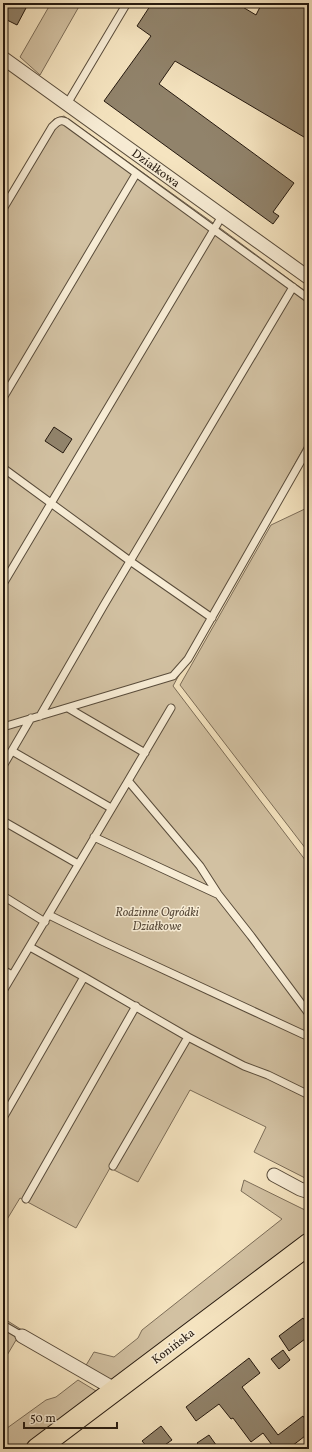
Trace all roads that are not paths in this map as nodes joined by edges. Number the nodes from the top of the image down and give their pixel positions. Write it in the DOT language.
graph roads {
  1 [pos="127,3"];
  2 [pos="3,58"];
  3 [pos="67,104"];
  4 [pos="136,174"];
  5 [pos="3,209"];
  6 [pos="222,216"];
  7 [pos="214,230"];
  8 [pos="309,278"];
  9 [pos="293,287"];
  10 [pos="309,299"];
  11 [pos="3,398"];
  12 [pos="309,447"];
  13 [pos="3,468"];
  14 [pos="51,503"];
  15 [pos="130,561"];
  16 [pos="3,584"];
  17 [pos="212,618"];
  18 [pos="68,708"];
  19 [pos="171,708"];
  20 [pos="40,716"];
  21 [pos="32,718"];
  22 [pos="3,727"];
  23 [pos="12,751"];
  24 [pos="144,752"];
  25 [pos="3,766"];
  26 [pos="128,781"];
  27 [pos="111,808"];
  28 [pos="3,822"];
  29 [pos="94,837"];
  30 [pos="78,864"];
  31 [pos="218,894"];
  32 [pos="3,896"];
  33 [pos="49,915"];
  34 [pos="45,922"];
  35 [pos="30,947"];
  36 [pos="3,970"];
  37 [pos="12,975"];
  38 [pos="84,977"];
  39 [pos="3,992"];
  40 [pos="136,1006"];
  41 [pos="309,1014"];
  42 [pos="188,1037"];
  43 [pos="309,1037"];
  44 [pos="309,1095"];
  45 [pos="3,1118"];
  46 [pos="113,1166"];
  47 [pos="274,1175"];
  48 [pos="309,1192"];
  49 [pos="26,1199"];
  50 [pos="309,1244"];
  51 [pos="3,1325"];
  52 [pos="22,1336"];
  53 [pos="116,1390"];
  54 [pos="37,1449"];
  1 -- 3 [label="lane"];
  2 -- 3 [label="street, Działkowa"];
  3 -- 6 [label="street, Działkowa"];
  4 -- 5 [label="lane"];
  4 -- 7 [label="lane"];
  4 -- 11 [label="lane"];
  6 -- 7 [label="lane"];
  6 -- 8 [label="street, Działkowa"];
  7 -- 9 [label="lane"];
  7 -- 14 [label="lane"];
  9 -- 10 [label="lane"];
  9 -- 15 [label="lane"];
  12 -- 17 [label="lane"];
  13 -- 14 [label="lane"];
  14 -- 15 [label="lane"];
  14 -- 16 [label="lane"];
  15 -- 17 [label="lane"];
  15 -- 20 [label="lane"];
  17 -- 18 [label="lane"];
  18 -- 20 [label="lane"];
  18 -- 24 [label="lane"];
  19 -- 24 [label="lane"];
  20 -- 21 [label="lane"];
  21 -- 22 [label="lane"];
  21 -- 23 [label="lane"];
  23 -- 25 [label="lane"];
  23 -- 27 [label="lane"];
  24 -- 26 [label="lane"];
  26 -- 27 [label="lane"];
  26 -- 31 [label="lane"];
  27 -- 29 [label="lane"];
  28 -- 30 [label="lane"];
  29 -- 30 [label="lane"];
  29 -- 31 [label="lane"];
  30 -- 33 [label="lane"];
  31 -- 41 [label="lane"];
  32 -- 34 [label="lane"];
  33 -- 34 [label="lane"];
  33 -- 43 [label="lane"];
  34 -- 35 [label="lane"];
  35 -- 37 [label="lane"];
  35 -- 38 [label="lane"];
  36 -- 37 [label="lane"];
  37 -- 39 [label="lane"];
  38 -- 40 [label="lane"];
  38 -- 45 [label="lane"];
  40 -- 42 [label="lane"];
  40 -- 49 [label="lane"];
  42 -- 44 [label="lane"];
  42 -- 46 [label="lane"];
  47 -- 48 [label="street"];
  50 -- 53 [label="main road, Konińska"];
  51 -- 52 [label="lane"];
  52 -- 53 [label="street"];
  53 -- 54 [label="main road, Konińska"];
}
